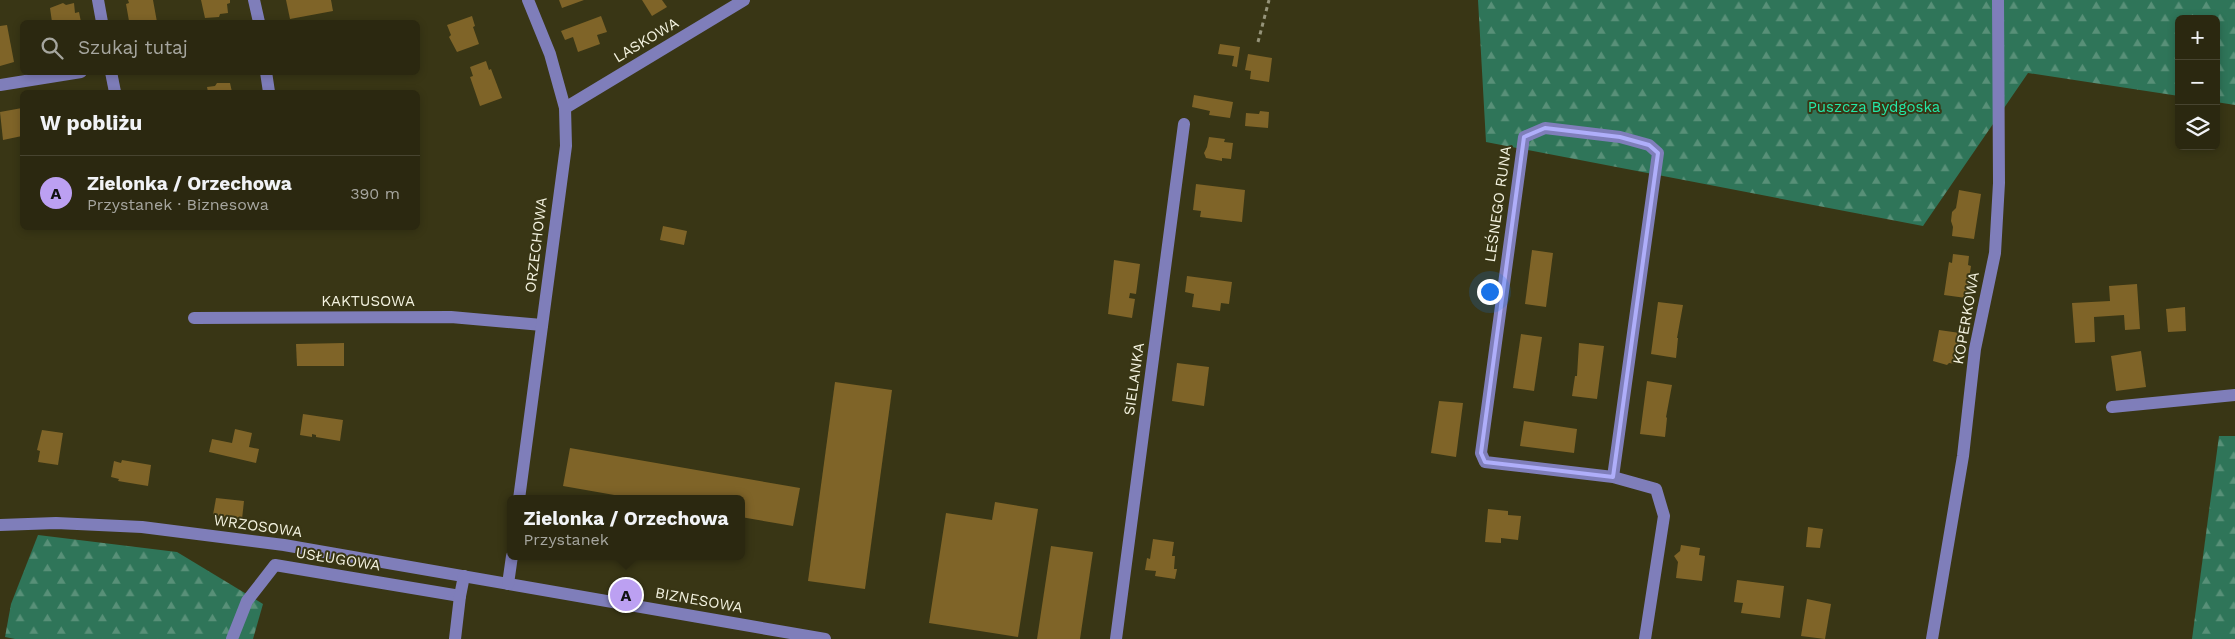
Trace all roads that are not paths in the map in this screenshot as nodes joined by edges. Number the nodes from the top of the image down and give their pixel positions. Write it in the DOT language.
graph roads {
  1 [pos="98,0"];
  2 [pos="254,0"];
  3 [pos="528,0"];
  4 [pos="744,0"];
  5 [pos="1998,0"];
  6 [pos="102,20"];
  7 [pos="259,20"];
  8 [pos="62,75"];
  9 [pos="112,75"];
  10 [pos="266,75"];
  11 [pos="0,85"];
  12 [pos="115,90"];
  13 [pos="269,90"];
  14 [pos="565,108"];
  15 [pos="1184,124"];
  16 [pos="194,318"];
  17 [pos="542,325"];
  18 [pos="2235,395"];
  19 [pos="2112,407"];
  20 [pos="1613,478"];
  21 [pos="521,495"];
  22 [pos="0,525"];
  23 [pos="511,560"];
  24 [pos="464,576"];
  25 [pos="508,584"];
  26 [pos="460,596"];
  27 [pos="232,639"];
  28 [pos="455,639"];
  29 [pos="825,639"];
  30 [pos="1116,639"];
  31 [pos="1645,639"];
  32 [pos="1932,639"];
  1 -- 6 [label="street"];
  2 -- 7 [label="street"];
  3 -- 14 [label="street, ORZECHOWA"];
  4 -- 14 [label="street, LASKOWA"];
  5 -- 32 [label="street, KOPERKOWA"];
  8 -- 11 [label="street"];
  9 -- 12 [label="street"];
  10 -- 13 [label="street"];
  14 -- 17 [label="street, ORZECHOWA"];
  15 -- 30 [label="street, SIELANKA"];
  16 -- 17 [label="street, KAKTUSOWA"];
  17 -- 21 [label="street, ORZECHOWA"];
  18 -- 19 [label="street"];
  20 -- 20 [label="street, LEŚNEGO RUNA"];
  20 -- 31 [label="street, LEŚNEGO RUNA"];
  22 -- 24 [label="street, WRZOSOWA"];
  23 -- 25 [label="street"];
  24 -- 25 [label="street, WRZOSOWA"];
  24 -- 26 [label="street"];
  25 -- 29 [label="street, BIZNESOWA"];
  26 -- 27 [label="street, USŁUGOWA"];
  26 -- 28 [label="street"];
}
